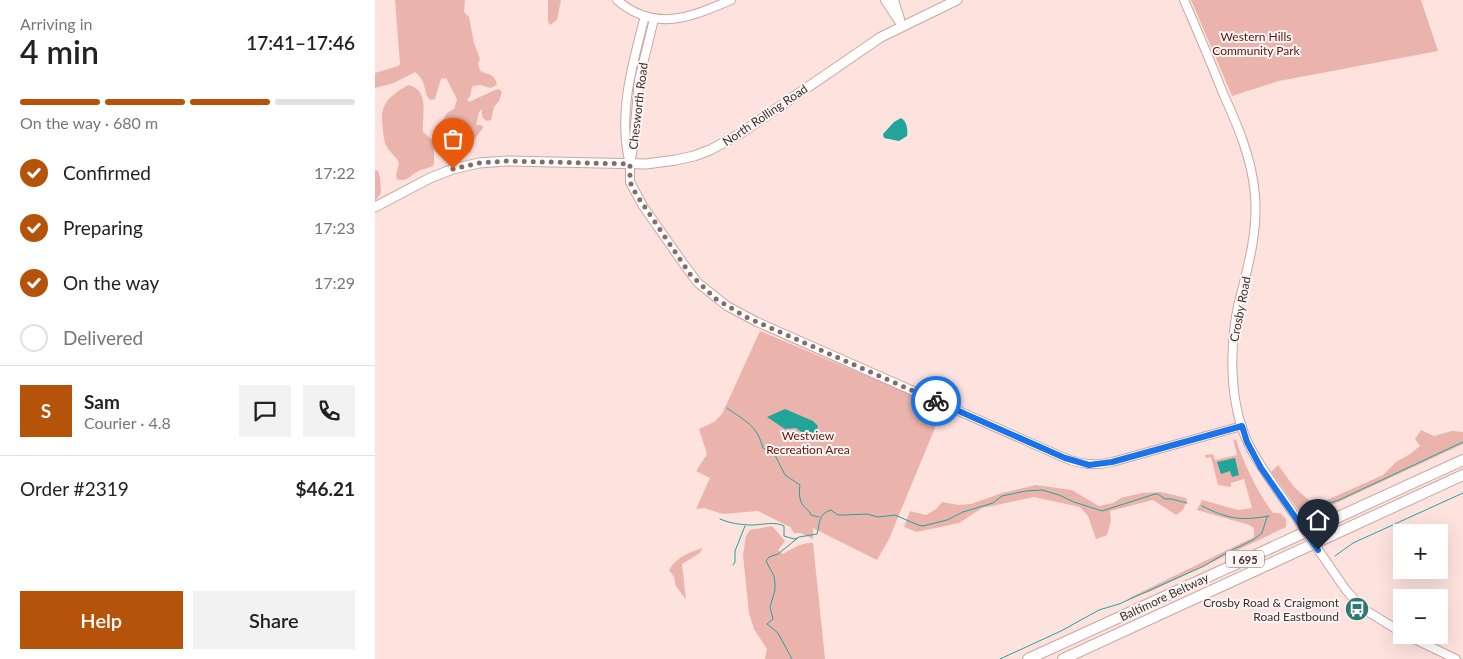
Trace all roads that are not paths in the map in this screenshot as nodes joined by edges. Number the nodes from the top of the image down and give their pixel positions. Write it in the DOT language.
graph roads {
  1 [pos="617,0"];
  2 [pos="731,0"];
  3 [pos="885,0"];
  4 [pos="894,0"];
  5 [pos="957,0"];
  6 [pos="1184,0"];
  7 [pos="645,16"];
  8 [pos="654,19"];
  9 [pos="902,26"];
  10 [pos="630,164"];
  11 [pos="379,206"];
  12 [pos="375,213"];
  13 [pos="1242,426"];
  14 [pos="1463,460"];
  15 [pos="1463,476"];
  16 [pos="1393,627"];
  17 [pos="1425,644"];
  18 [pos="1028,659"];
  19 [pos="1063,659"];
  20 [pos="1456,659"];
  1 -- 7 [label="street"];
  2 -- 8 [label="street"];
  3 -- 9 [label="street"];
  4 -- 9 [label="street"];
  5 -- 9 [label="main road, North Rolling Road"];
  6 -- 13 [label="street, Crosby Road"];
  7 -- 8 [label="street"];
  7 -- 10 [label="street, Chesworth Road"];
  8 -- 10 [label="street, Chesworth Road"];
  9 -- 10 [label="main road, North Rolling Road"];
  10 -- 11 [label="main road, North Rolling Road"];
  10 -- 13 [label="street, Chesworth Road"];
  11 -- 12 [label="main road, North Rolling Road"];
  13 -- 16 [label="street, Crosby Road, bridge"];
  14 -- 18 [label="highway, Baltimore Beltway / I 695"];
  15 -- 19 [label="highway, Baltimore Beltway / I 695"];
  17 -- 20 [label="street"];
}
